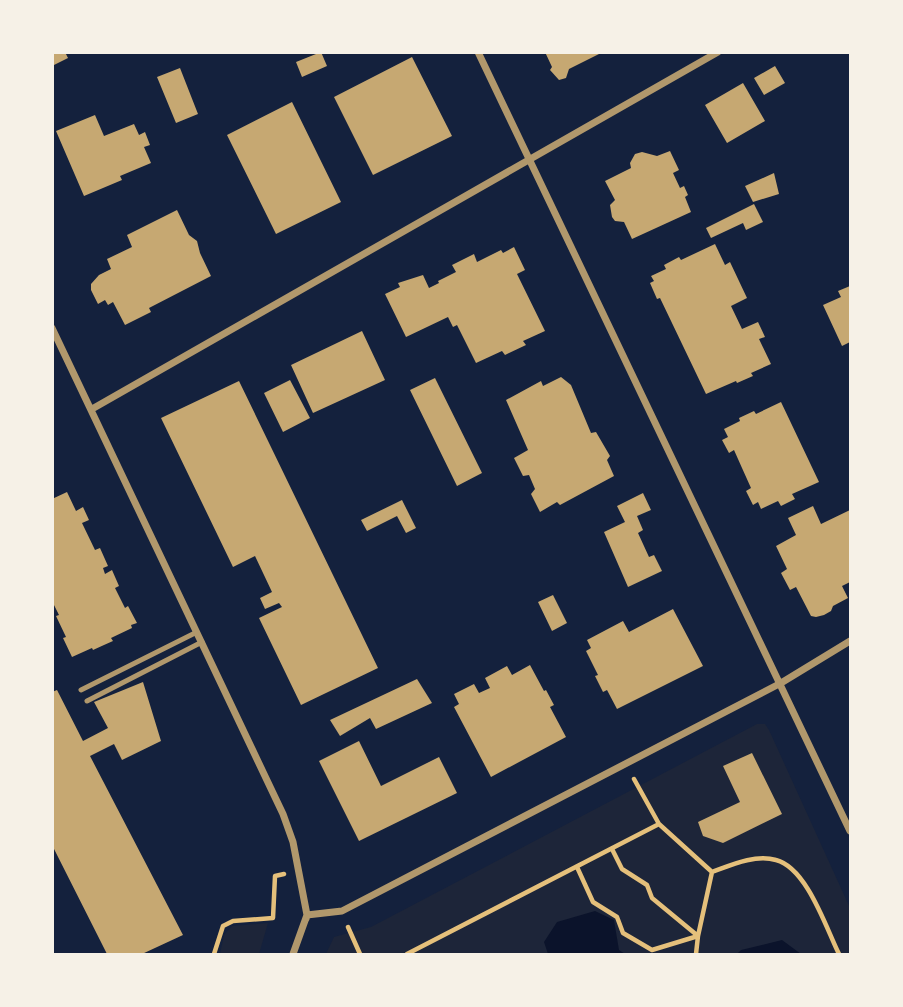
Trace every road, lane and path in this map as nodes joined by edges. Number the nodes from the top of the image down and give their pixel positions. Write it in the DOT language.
graph roads {
  1 [pos="478,52"];
  2 [pos="718,52"];
  3 [pos="528,159"];
  4 [pos="52,328"];
  5 [pos="92,409"];
  6 [pos="188,613"];
  7 [pos="197,632"];
  8 [pos="850,641"];
  9 [pos="202,642"];
  10 [pos="781,683"];
  11 [pos="81,690"];
  12 [pos="87,701"];
  13 [pos="625,764"];
  14 [pos="659,824"];
  15 [pos="850,831"];
  16 [pos="612,849"];
  17 [pos="577,867"];
  18 [pos="712,872"];
  19 [pos="288,873"];
  20 [pos="342,911"];
  21 [pos="307,915"];
  22 [pos="698,936"];
  23 [pos="214,954"];
  24 [pos="293,954"];
  25 [pos="360,954"];
  26 [pos="408,954"];
  27 [pos="696,954"];
  28 [pos="839,954"];
  1 -- 3 [label="street"];
  2 -- 3 [label="street"];
  3 -- 5 [label="street"];
  3 -- 10 [label="street"];
  4 -- 5 [label="street"];
  5 -- 6 [label="street"];
  5 -- 9 [label="street"];
  7 -- 11 [label="lane"];
  8 -- 10 [label="street"];
  9 -- 12 [label="lane"];
  9 -- 21 [label="street"];
  10 -- 13 [label="street"];
  10 -- 15 [label="street"];
  13 -- 14 [label="path"];
  13 -- 20 [label="street"];
  14 -- 16 [label="path"];
  14 -- 18 [label="path"];
  16 -- 17 [label="path"];
  16 -- 22 [label="path"];
  17 -- 22 [label="path"];
  17 -- 26 [label="path"];
  18 -- 22 [label="path"];
  18 -- 28 [label="path"];
  19 -- 23 [label="path"];
  20 -- 21 [label="street"];
  20 -- 25 [label="path"];
  21 -- 24 [label="street"];
  22 -- 27 [label="path"];
}
